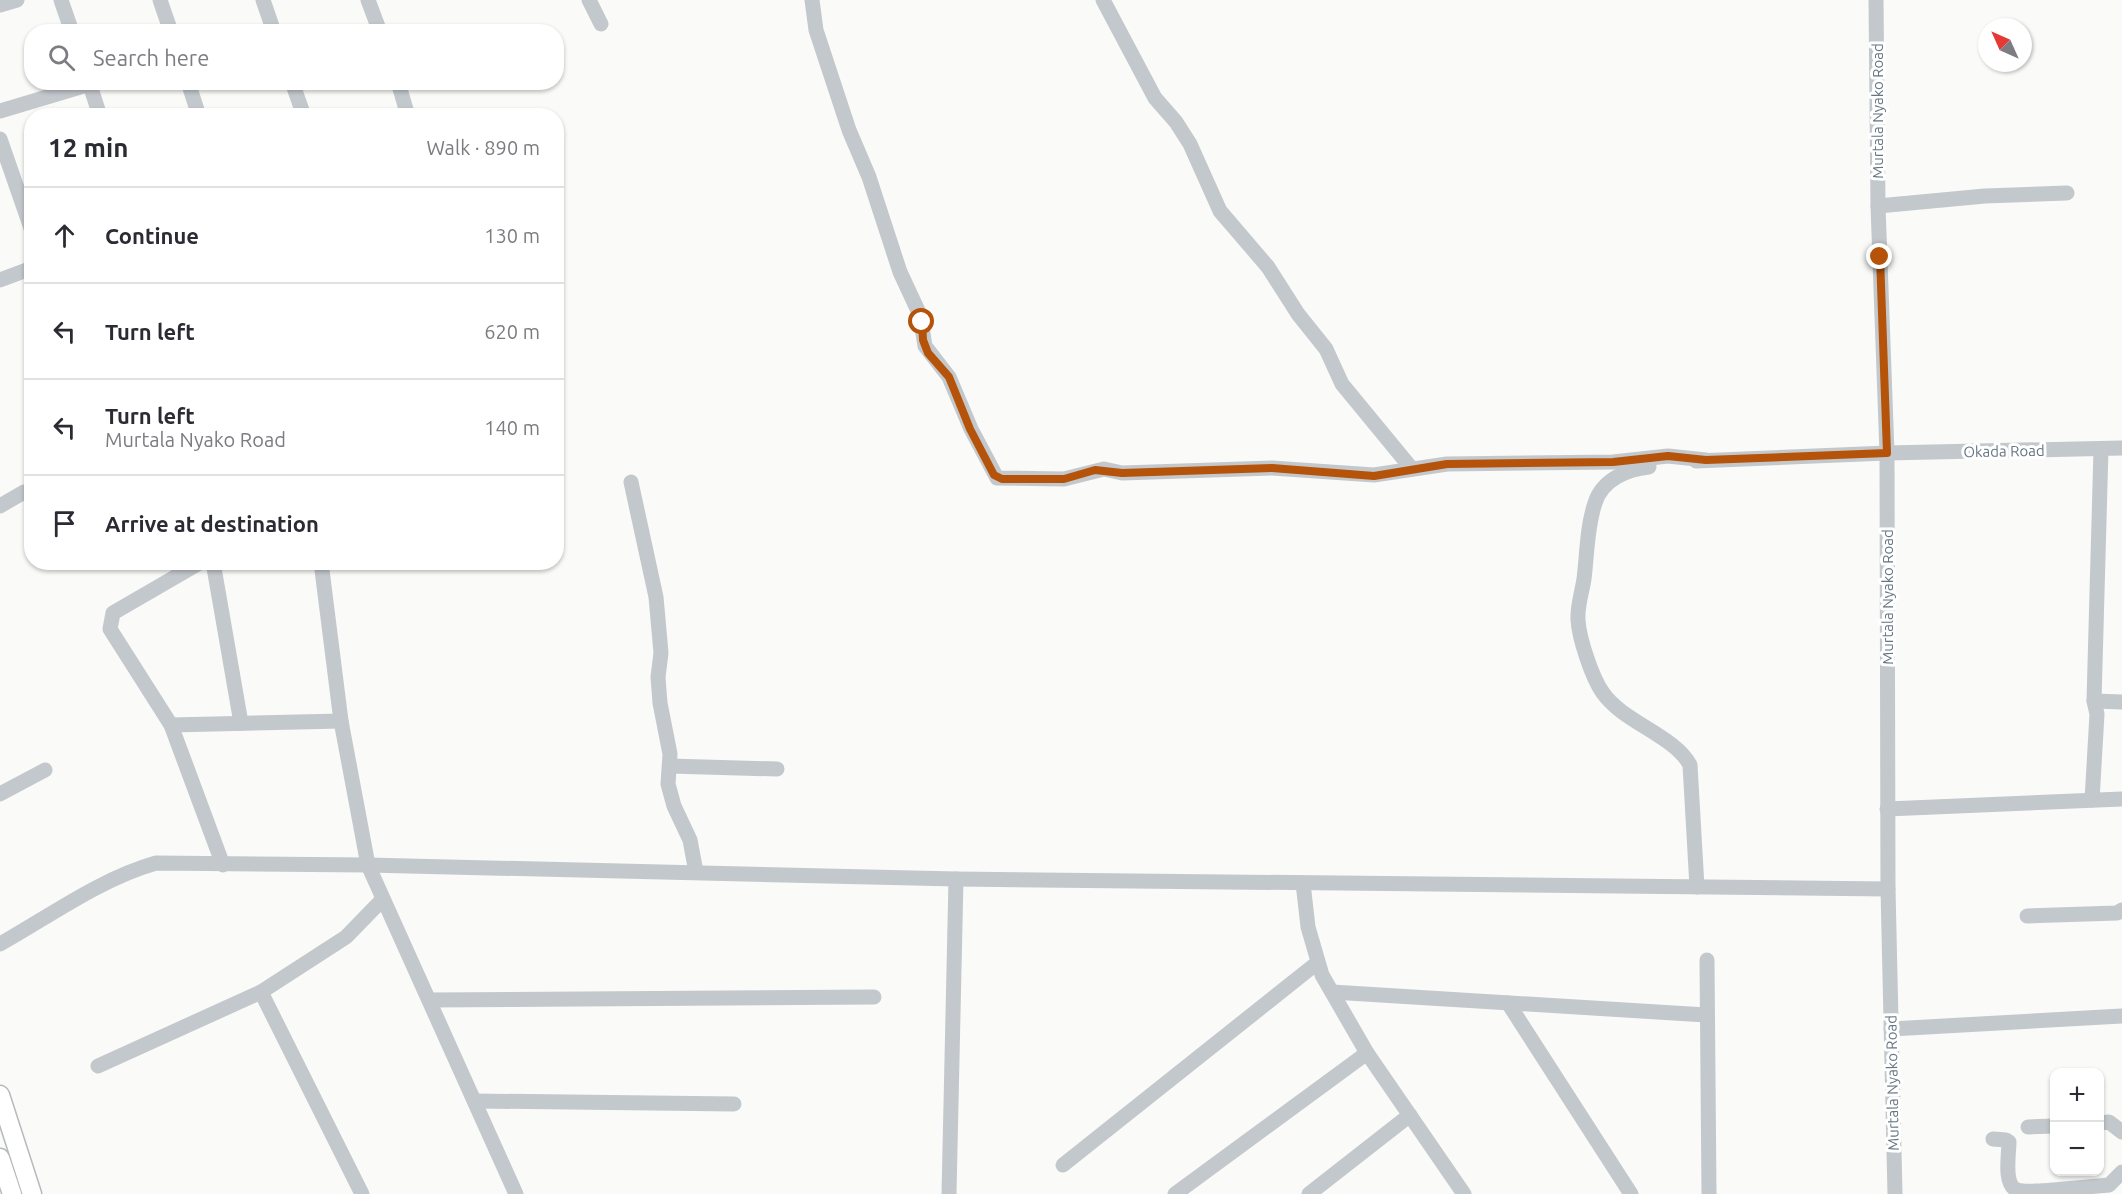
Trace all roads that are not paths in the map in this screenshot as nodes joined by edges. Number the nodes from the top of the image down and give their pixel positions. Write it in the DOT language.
graph roads {
  1 [pos="17,0"];
  2 [pos="61,0"];
  3 [pos="160,0"];
  4 [pos="263,0"];
  5 [pos="368,0"];
  6 [pos="589,0"];
  7 [pos="812,0"];
  8 [pos="1103,0"];
  9 [pos="1876,0"];
  10 [pos="0,5"];
  11 [pos="69,24"];
  12 [pos="168,24"];
  13 [pos="271,24"];
  14 [pos="377,24"];
  15 [pos="601,24"];
  16 [pos="69,90"];
  17 [pos="94,90"];
  18 [pos="191,90"];
  19 [pos="295,90"];
  20 [pos="400,90"];
  21 [pos="98,108"];
  22 [pos="196,108"];
  23 [pos="301,108"];
  24 [pos="406,108"];
  25 [pos="0,111"];
  26 [pos="0,139"];
  27 [pos="2067,193"];
  28 [pos="1878,206"];
  29 [pos="24,208"];
  30 [pos="24,271"];
  31 [pos="0,280"];
  32 [pos="2101,448"];
  33 [pos="2122,448"];
  34 [pos="1887,453"];
  35 [pos="1706,460"];
  36 [pos="1412,469"];
  37 [pos="631,482"];
  38 [pos="24,492"];
  39 [pos="0,506"];
  40 [pos="187,570"];
  41 [pos="214,570"];
  42 [pos="322,570"];
  43 [pos="2094,701"];
  44 [pos="2122,702"];
  45 [pos="341,721"];
  46 [pos="242,723"];
  47 [pos="171,725"];
  48 [pos="670,766"];
  49 [pos="777,769"];
  50 [pos="45,770"];
  51 [pos="0,794"];
  52 [pos="2122,799"];
  53 [pos="2092,800"];
  54 [pos="1887,809"];
  55 [pos="223,865"];
  56 [pos="368,865"];
  57 [pos="696,872"];
  58 [pos="956,879"];
  59 [pos="1303,883"];
  60 [pos="1697,887"];
  61 [pos="1888,889"];
  62 [pos="382,900"];
  63 [pos="2122,910"];
  64 [pos="2027,916"];
  65 [pos="0,944"];
  66 [pos="1707,960"];
  67 [pos="1317,963"];
  68 [pos="261,992"];
  69 [pos="1332,992"];
  70 [pos="874,997"];
  71 [pos="429,1000"];
  72 [pos="1508,1003"];
  73 [pos="1706,1016"];
  74 [pos="2122,1016"];
  75 [pos="1891,1029"];
  76 [pos="1367,1053"];
  77 [pos="98,1066"];
  78 [pos="0,1095"];
  79 [pos="476,1101"];
  80 [pos="734,1104"];
  81 [pos="1410,1115"];
  82 [pos="2104,1123"];
  83 [pos="2050,1126"];
  84 [pos="2028,1127"];
  85 [pos="2122,1132"];
  86 [pos="1993,1139"];
  87 [pos="0,1158"];
  88 [pos="1063,1165"];
  89 [pos="2122,1172"];
  90 [pos="2042,1193"];
  91 [pos="12,1194"];
  92 [pos="32,1194"];
  93 [pos="362,1194"];
  94 [pos="516,1194"];
  95 [pos="949,1194"];
  96 [pos="1175,1194"];
  97 [pos="1309,1194"];
  98 [pos="1464,1194"];
  99 [pos="1631,1194"];
  100 [pos="1709,1194"];
  101 [pos="1895,1194"];
  1 -- 10 [label="street"];
  2 -- 11 [label="street"];
  3 -- 12 [label="street"];
  4 -- 13 [label="street"];
  5 -- 14 [label="street"];
  6 -- 15 [label="street"];
  7 -- 36 [label="street"];
  8 -- 36 [label="street"];
  9 -- 28 [label="street, Murtala Nyako Road"];
  16 -- 25 [label="street"];
  17 -- 21 [label="street"];
  18 -- 22 [label="street"];
  19 -- 23 [label="street"];
  20 -- 24 [label="street"];
  26 -- 29 [label="street"];
  27 -- 28 [label="street"];
  28 -- 34 [label="street, Murtala Nyako Road"];
  30 -- 31 [label="street"];
  32 -- 33 [label="street, Okada Road"];
  32 -- 34 [label="street, Okada Road"];
  32 -- 43 [label="street"];
  34 -- 35 [label="street, Okada Road"];
  34 -- 54 [label="street, Murtala Nyako Road"];
  35 -- 36 [label="street"];
  35 -- 60 [label="street"];
  37 -- 48 [label="street"];
  38 -- 39 [label="street"];
  40 -- 47 [label="street"];
  41 -- 46 [label="street"];
  42 -- 45 [label="street"];
  43 -- 44 [label="street"];
  43 -- 53 [label="street"];
  45 -- 46 [label="street"];
  45 -- 56 [label="street"];
  46 -- 47 [label="street"];
  47 -- 55 [label="street"];
  48 -- 49 [label="street"];
  48 -- 57 [label="street"];
  50 -- 51 [label="street"];
  52 -- 53 [label="street"];
  53 -- 54 [label="street"];
  54 -- 61 [label="street, Murtala Nyako Road"];
  55 -- 56 [label="street"];
  55 -- 65 [label="street"];
  56 -- 57 [label="street"];
  56 -- 62 [label="street"];
  57 -- 58 [label="street"];
  58 -- 59 [label="street"];
  58 -- 95 [label="street"];
  59 -- 60 [label="street"];
  59 -- 67 [label="street"];
  60 -- 61 [label="street"];
  61 -- 75 [label="street, Murtala Nyako Road"];
  62 -- 68 [label="street"];
  62 -- 71 [label="street"];
  63 -- 64 [label="street"];
  66 -- 73 [label="street"];
  67 -- 69 [label="street"];
  67 -- 88 [label="street"];
  68 -- 77 [label="street"];
  68 -- 93 [label="street"];
  69 -- 72 [label="street"];
  69 -- 76 [label="street"];
  70 -- 71 [label="street"];
  71 -- 79 [label="street"];
  72 -- 73 [label="street"];
  72 -- 99 [label="street"];
  73 -- 100 [label="street"];
  74 -- 75 [label="street"];
  75 -- 101 [label="street, Murtala Nyako Road"];
  76 -- 81 [label="street"];
  76 -- 96 [label="street"];
  78 -- 92 [label="main road"];
  79 -- 80 [label="street"];
  79 -- 94 [label="street"];
  81 -- 97 [label="street"];
  81 -- 98 [label="street"];
  82 -- 85 [label="street"];
  83 -- 84 [label="street"];
  86 -- 90 [label="street"];
  87 -- 91 [label="main road"];
  89 -- 90 [label="street"];
}
